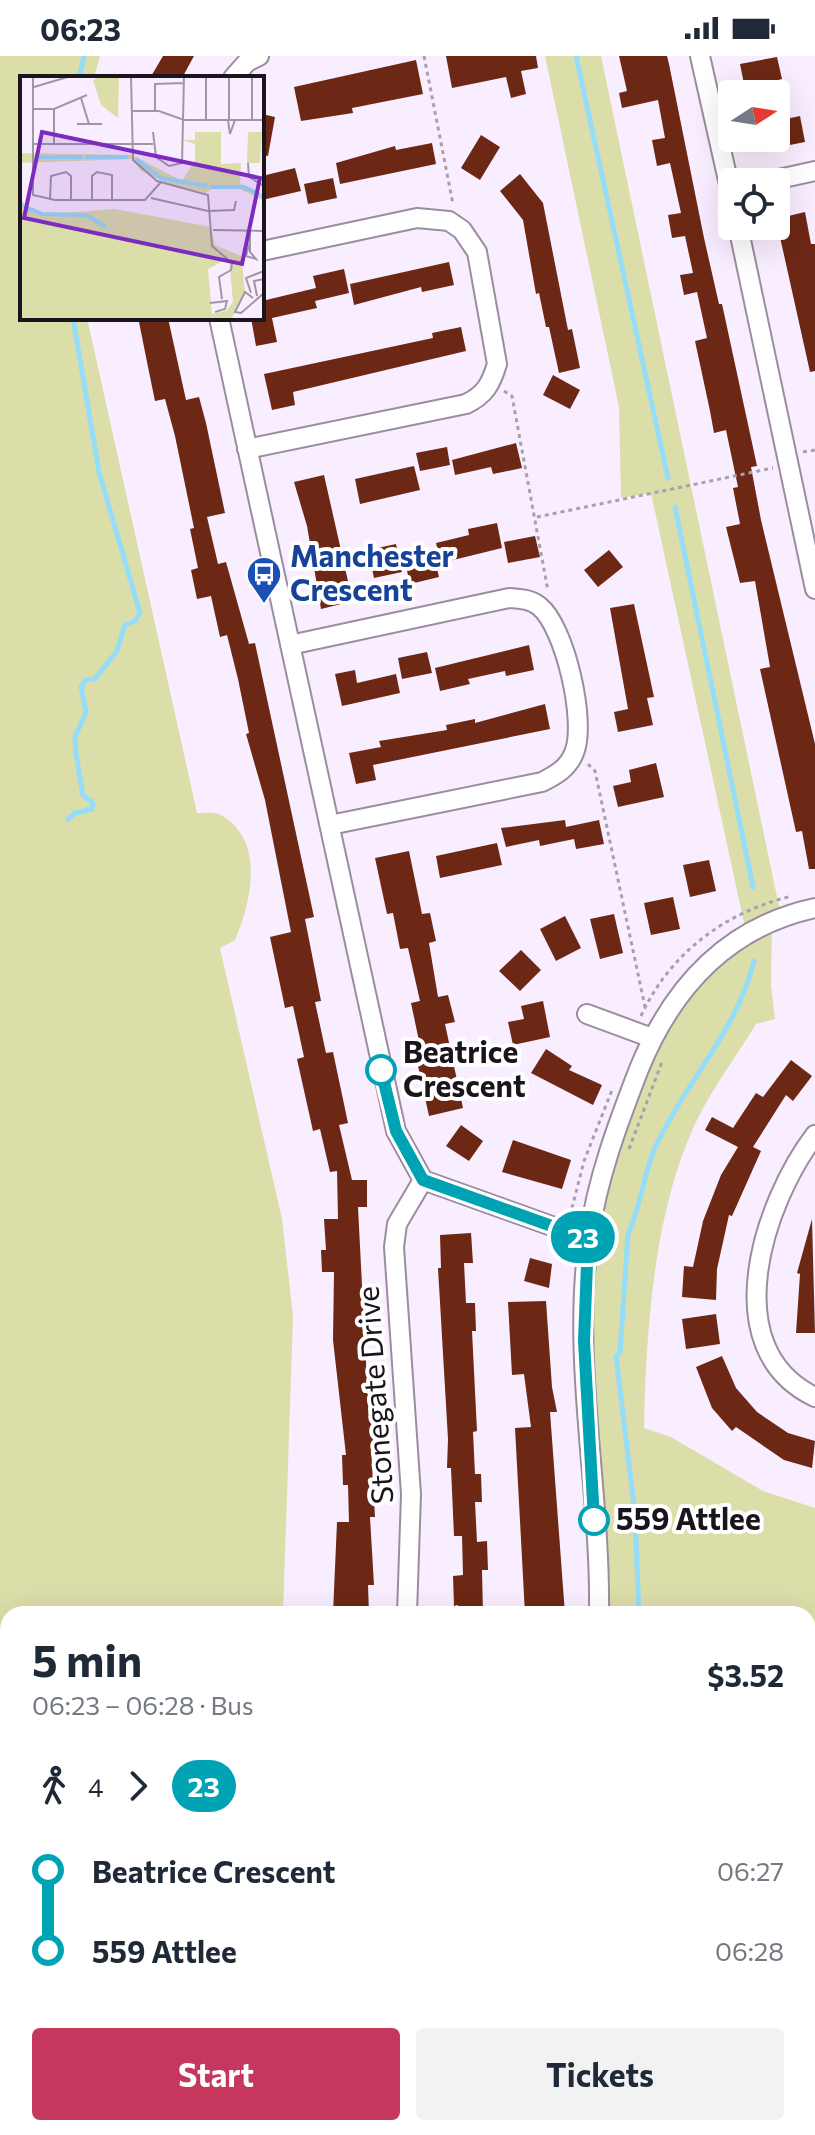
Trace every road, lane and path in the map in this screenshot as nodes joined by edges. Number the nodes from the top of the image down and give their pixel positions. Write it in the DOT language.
graph roads {
  1 [pos="259,56"];
  2 [pos="424,56"];
  3 [pos="700,56"];
  4 [pos="235,76"];
  5 [pos="726,168"];
  6 [pos="815,171"];
  7 [pos="790,176"];
  8 [pos="458,227"];
  9 [pos="741,240"];
  10 [pos="264,251"];
  11 [pos="219,320"];
  12 [pos="491,382"];
  13 [pos="247,449"];
  14 [pos="789,464"];
  15 [pos="537,517"];
  16 [pos="815,589"];
  17 [pos="541,607"];
  18 [pos="290,645"];
  19 [pos="575,751"];
  20 [pos="330,825"];
  21 [pos="815,908"];
  22 [pos="645,1007"];
  23 [pos="587,1014"];
  24 [pos="652,1038"];
  25 [pos="662,1059"];
  26 [pos="815,1135"];
  27 [pos="628,1152"];
  28 [pos="423,1180"];
  29 [pos="588,1239"];
  30 [pos="815,1397"];
  31 [pos="407,1606"];
  32 [pos="599,1606"];
  1 -- 4 [label="street"];
  2 -- 8 [label="path"];
  3 -- 5 [label="street"];
  6 -- 7 [label="street"];
  8 -- 10 [label="street"];
  8 -- 12 [label="street"];
  9 -- 14 [label="street"];
  11 -- 13 [label="street"];
  12 -- 13 [label="street"];
  12 -- 15 [label="path"];
  13 -- 18 [label="street"];
  14 -- 15 [label="path"];
  14 -- 16 [label="street"];
  15 -- 17 [label="path"];
  17 -- 18 [label="street"];
  17 -- 19 [label="street"];
  18 -- 20 [label="street"];
  19 -- 20 [label="street"];
  19 -- 22 [label="path"];
  20 -- 28 [label="street"];
  21 -- 24 [label="street"];
  23 -- 24 [label="street"];
  24 -- 29 [label="street"];
  25 -- 27 [label="path"];
  26 -- 30 [label="street"];
  28 -- 29 [label="street"];
  28 -- 31 [label="street, Stonegate Drive"];
  29 -- 32 [label="street"];
}
